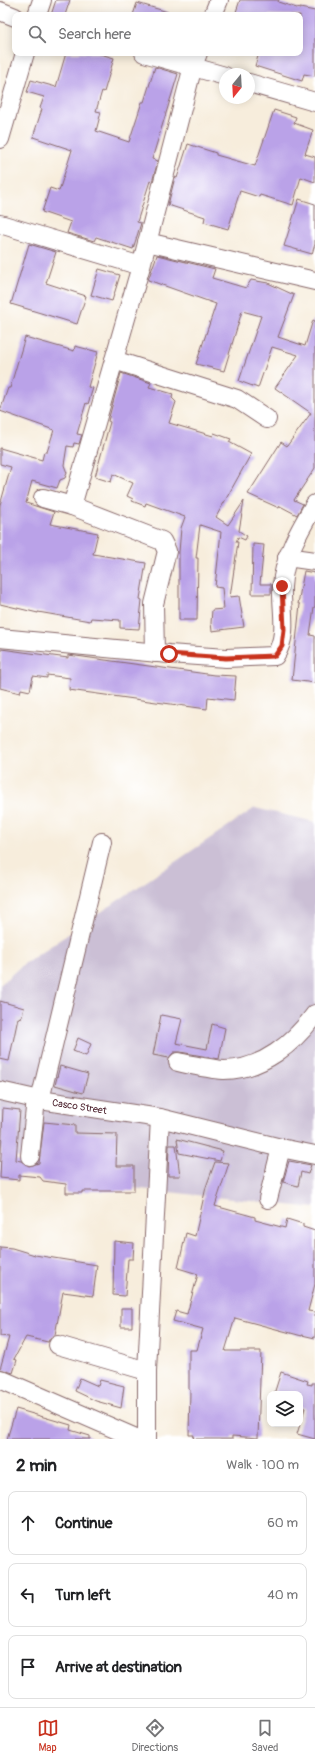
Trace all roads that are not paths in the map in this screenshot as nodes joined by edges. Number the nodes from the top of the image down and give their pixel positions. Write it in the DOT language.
graph roads {
  1 [pos="42,0"];
  2 [pos="219,0"];
  3 [pos="0,12"];
  4 [pos="38,12"];
  5 [pos="214,12"];
  6 [pos="12,15"];
  7 [pos="24,56"];
  8 [pos="166,56"];
  9 [pos="195,60"];
  10 [pos="219,73"];
  11 [pos="255,85"];
  12 [pos="315,102"];
  13 [pos="0,139"];
  14 [pos="0,224"];
  15 [pos="147,242"];
  16 [pos="141,266"];
  17 [pos="315,281"];
  18 [pos="114,360"];
  19 [pos="267,419"];
  20 [pos="43,498"];
  21 [pos="315,504"];
  22 [pos="72,506"];
  23 [pos="287,556"];
  24 [pos="315,561"];
  25 [pos="0,638"];
  26 [pos="155,653"];
  27 [pos="102,842"];
  28 [pos="315,1014"];
  29 [pos="178,1062"];
  30 [pos="0,1091"];
  31 [pos="38,1099"];
  32 [pos="160,1118"];
  33 [pos="281,1148"];
  34 [pos="315,1155"];
  35 [pos="30,1156"];
  36 [pos="268,1199"];
  37 [pos="58,1345"];
  38 [pos="147,1371"];
  39 [pos="0,1379"];
  40 [pos="138,1439"];
  41 [pos="147,1439"];
  1 -- 4 [label="street"];
  2 -- 5 [label="street"];
  3 -- 6 [label="street"];
  7 -- 13 [label="street"];
  8 -- 9 [label="street"];
  9 -- 10 [label="street"];
  9 -- 15 [label="street"];
  11 -- 12 [label="street"];
  14 -- 16 [label="street"];
  15 -- 16 [label="street"];
  15 -- 17 [label="street"];
  16 -- 18 [label="street"];
  18 -- 19 [label="street"];
  18 -- 22 [label="street"];
  20 -- 22 [label="street"];
  21 -- 23 [label="street"];
  22 -- 26 [label="street"];
  23 -- 24 [label="street"];
  23 -- 26 [label="street"];
  25 -- 26 [label="street"];
  27 -- 31 [label="street"];
  28 -- 29 [label="street"];
  30 -- 31 [label="street, Casco Street"];
  31 -- 32 [label="street, Casco Street"];
  31 -- 35 [label="street"];
  32 -- 33 [label="street, Casco Street"];
  32 -- 38 [label="street"];
  33 -- 34 [label="street, Casco Street"];
  33 -- 36 [label="street"];
  37 -- 38 [label="street"];
  38 -- 41 [label="street"];
  39 -- 40 [label="street"];
}
